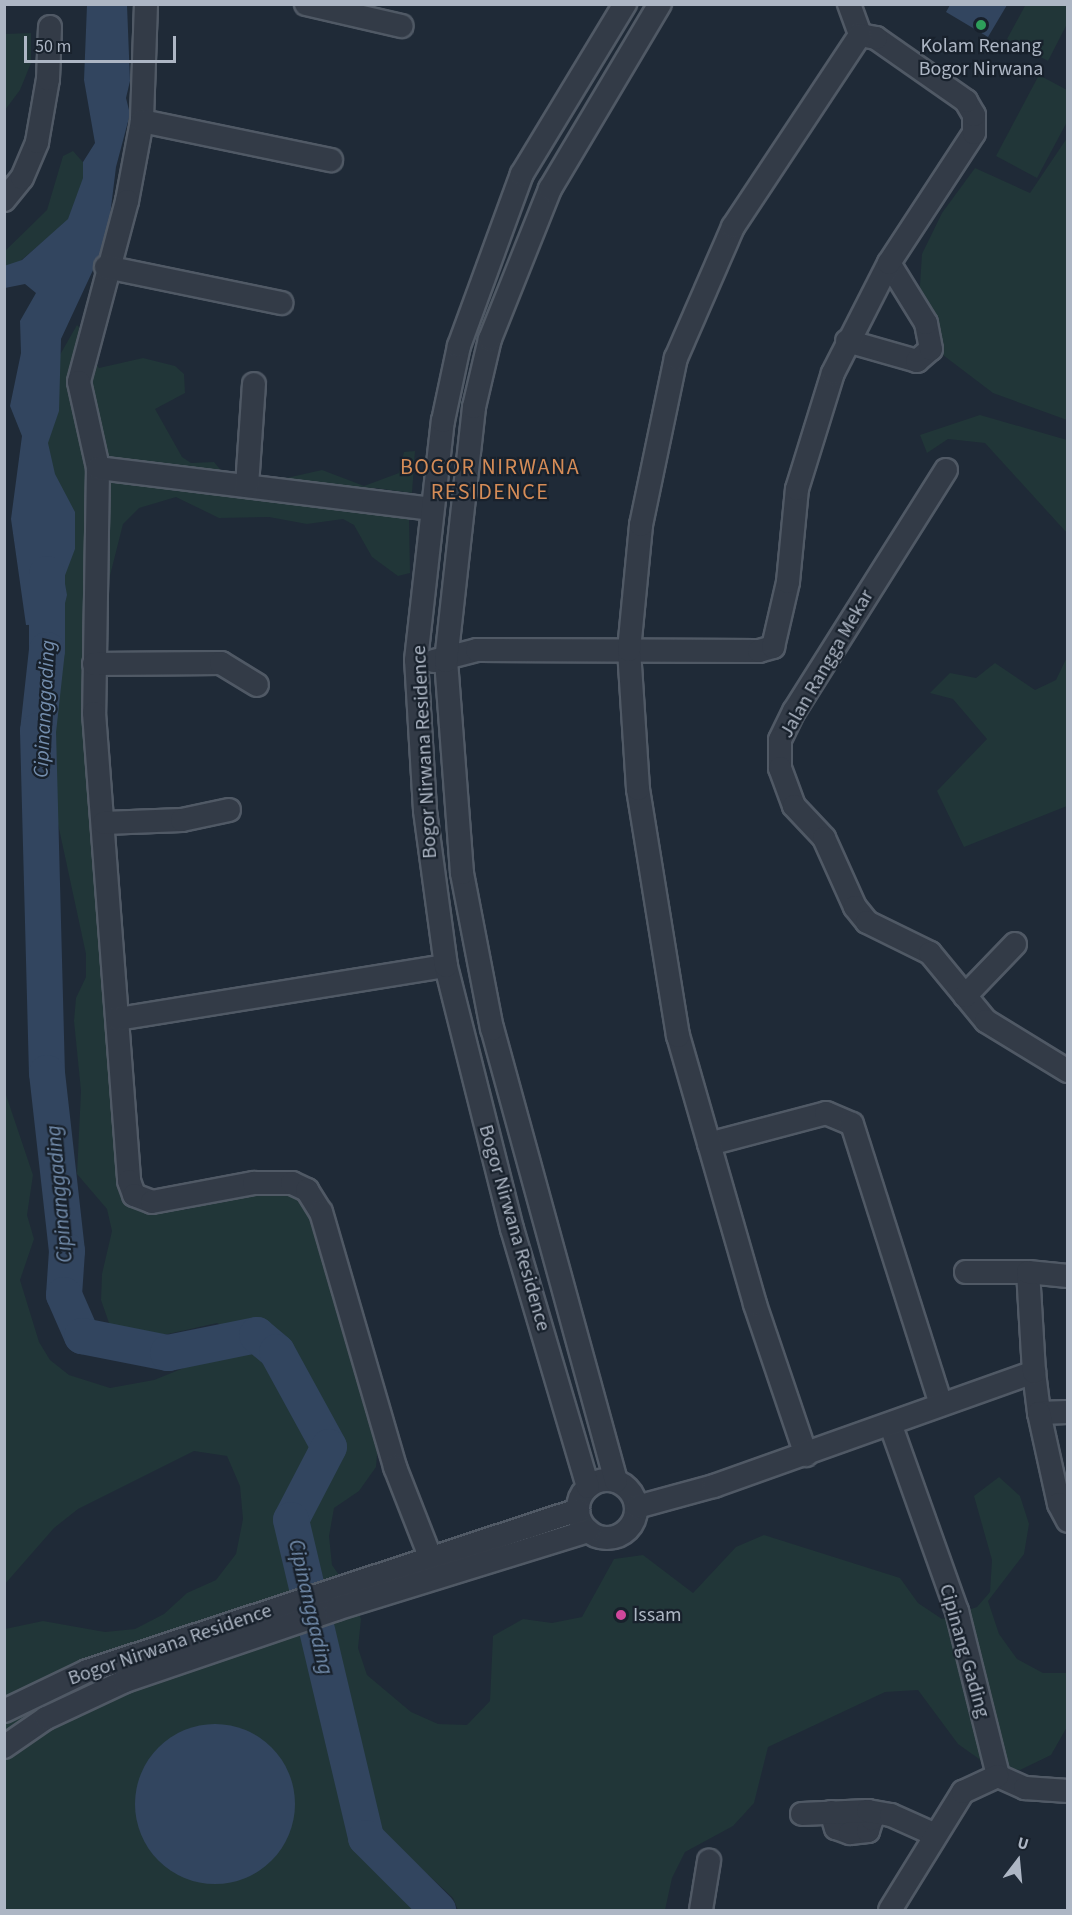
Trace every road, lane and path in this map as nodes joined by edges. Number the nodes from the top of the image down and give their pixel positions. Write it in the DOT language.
graph roads {
  1 [pos="146,4"];
  2 [pos="306,4"];
  3 [pos="625,4"];
  4 [pos="660,4"];
  5 [pos="849,4"];
  6 [pos="401,26"];
  7 [pos="50,27"];
  8 [pos="860,34"];
  9 [pos="142,121"];
  10 [pos="331,160"];
  11 [pos="522,174"];
  12 [pos="550,189"];
  13 [pos="4,200"];
  14 [pos="889,263"];
  15 [pos="106,267"];
  16 [pos="281,303"];
  17 [pos="847,341"];
  18 [pos="254,384"];
  19 [pos="98,468"];
  20 [pos="946,470"];
  21 [pos="247,486"];
  22 [pos="431,509"];
  23 [pos="629,650"];
  24 [pos="416,660"];
  25 [pos="446,661"];
  26 [pos="94,664"];
  27 [pos="257,685"];
  28 [pos="229,810"];
  29 [pos="104,823"];
  30 [pos="1015,944"];
  31 [pos="446,966"];
  32 [pos="964,996"];
  33 [pos="118,1019"];
  34 [pos="1068,1071"];
  35 [pos="517,1131"];
  36 [pos="487,1137"];
  37 [pos="710,1144"];
  38 [pos="966,1272"];
  39 [pos="1028,1272"];
  40 [pos="1068,1276"];
  41 [pos="1034,1372"];
  42 [pos="941,1404"];
  43 [pos="1068,1412"];
  44 [pos="1039,1413"];
  45 [pos="891,1425"];
  46 [pos="806,1455"];
  47 [pos="616,1481"];
  48 [pos="588,1487"];
  49 [pos="637,1508"];
  50 [pos="578,1510"];
  51 [pos="1068,1521"];
  52 [pos="588,1531"];
  53 [pos="431,1559"];
  54 [pos="334,1600"];
  55 [pos="288,1615"];
  56 [pos="4,1711"];
  57 [pos="4,1747"];
  58 [pos="998,1776"];
  59 [pos="1068,1791"];
  60 [pos="802,1814"];
  61 [pos="936,1834"];
  62 [pos="710,1861"];
  63 [pos="701,1911"];
  64 [pos="890,1911"];
  1 -- 9 [label="street"];
  2 -- 6 [label="street"];
  3 -- 11 [label="street, Bogor Nirwana Residence"];
  4 -- 12 [label="street, Bogor Nirwana Residence"];
  5 -- 8 [label="street"];
  7 -- 13 [label="street"];
  8 -- 14 [label="street"];
  8 -- 23 [label="street"];
  9 -- 10 [label="street"];
  9 -- 15 [label="street"];
  11 -- 12 [label="street"];
  11 -- 22 [label="street, Bogor Nirwana Residence"];
  12 -- 25 [label="street, Bogor Nirwana Residence"];
  14 -- 17 [label="street"];
  14 -- 17 [label="street"];
  15 -- 16 [label="street"];
  15 -- 19 [label="street"];
  17 -- 23 [label="street"];
  18 -- 21 [label="street"];
  19 -- 21 [label="street"];
  19 -- 26 [label="street"];
  20 -- 32 [label="street, Jalan Rangga Mekar"];
  21 -- 22 [label="street"];
  22 -- 24 [label="street, Bogor Nirwana Residence"];
  23 -- 25 [label="street"];
  23 -- 37 [label="street"];
  24 -- 25 [label="street"];
  24 -- 31 [label="street, Bogor Nirwana Residence"];
  25 -- 35 [label="street, Bogor Nirwana Residence"];
  26 -- 27 [label="street"];
  26 -- 29 [label="street"];
  28 -- 29 [label="street"];
  29 -- 33 [label="street"];
  30 -- 32 [label="street"];
  31 -- 33 [label="street"];
  31 -- 36 [label="street, Bogor Nirwana Residence"];
  32 -- 34 [label="street, Jalan Rangga Mekar"];
  33 -- 53 [label="street"];
  35 -- 36 [label="street"];
  35 -- 47 [label="street, Bogor Nirwana Residence"];
  36 -- 48 [label="street, Bogor Nirwana Residence"];
  37 -- 42 [label="street"];
  37 -- 46 [label="street"];
  38 -- 39 [label="street"];
  39 -- 40 [label="street"];
  39 -- 41 [label="street"];
  41 -- 42 [label="street"];
  41 -- 44 [label="street"];
  42 -- 45 [label="street"];
  43 -- 44 [label="street"];
  44 -- 51 [label="street"];
  45 -- 46 [label="street"];
  45 -- 58 [label="street, Cipinang Gading"];
  46 -- 49 [label="street"];
  47 -- 48 [label="street"];
  47 -- 49 [label="street"];
  48 -- 50 [label="street"];
  49 -- 52 [label="street"];
  50 -- 52 [label="street"];
  50 -- 53 [label="street"];
  52 -- 54 [label="street"];
  53 -- 54 [label="street"];
  54 -- 55 [label="street"];
  55 -- 56 [label="street, Bogor Nirwana Residence"];
  55 -- 57 [label="street, Bogor Nirwana Residence"];
  58 -- 59 [label="street"];
  58 -- 61 [label="street"];
  60 -- 61 [label="street"];
  61 -- 64 [label="street"];
  62 -- 63 [label="street"];
}
